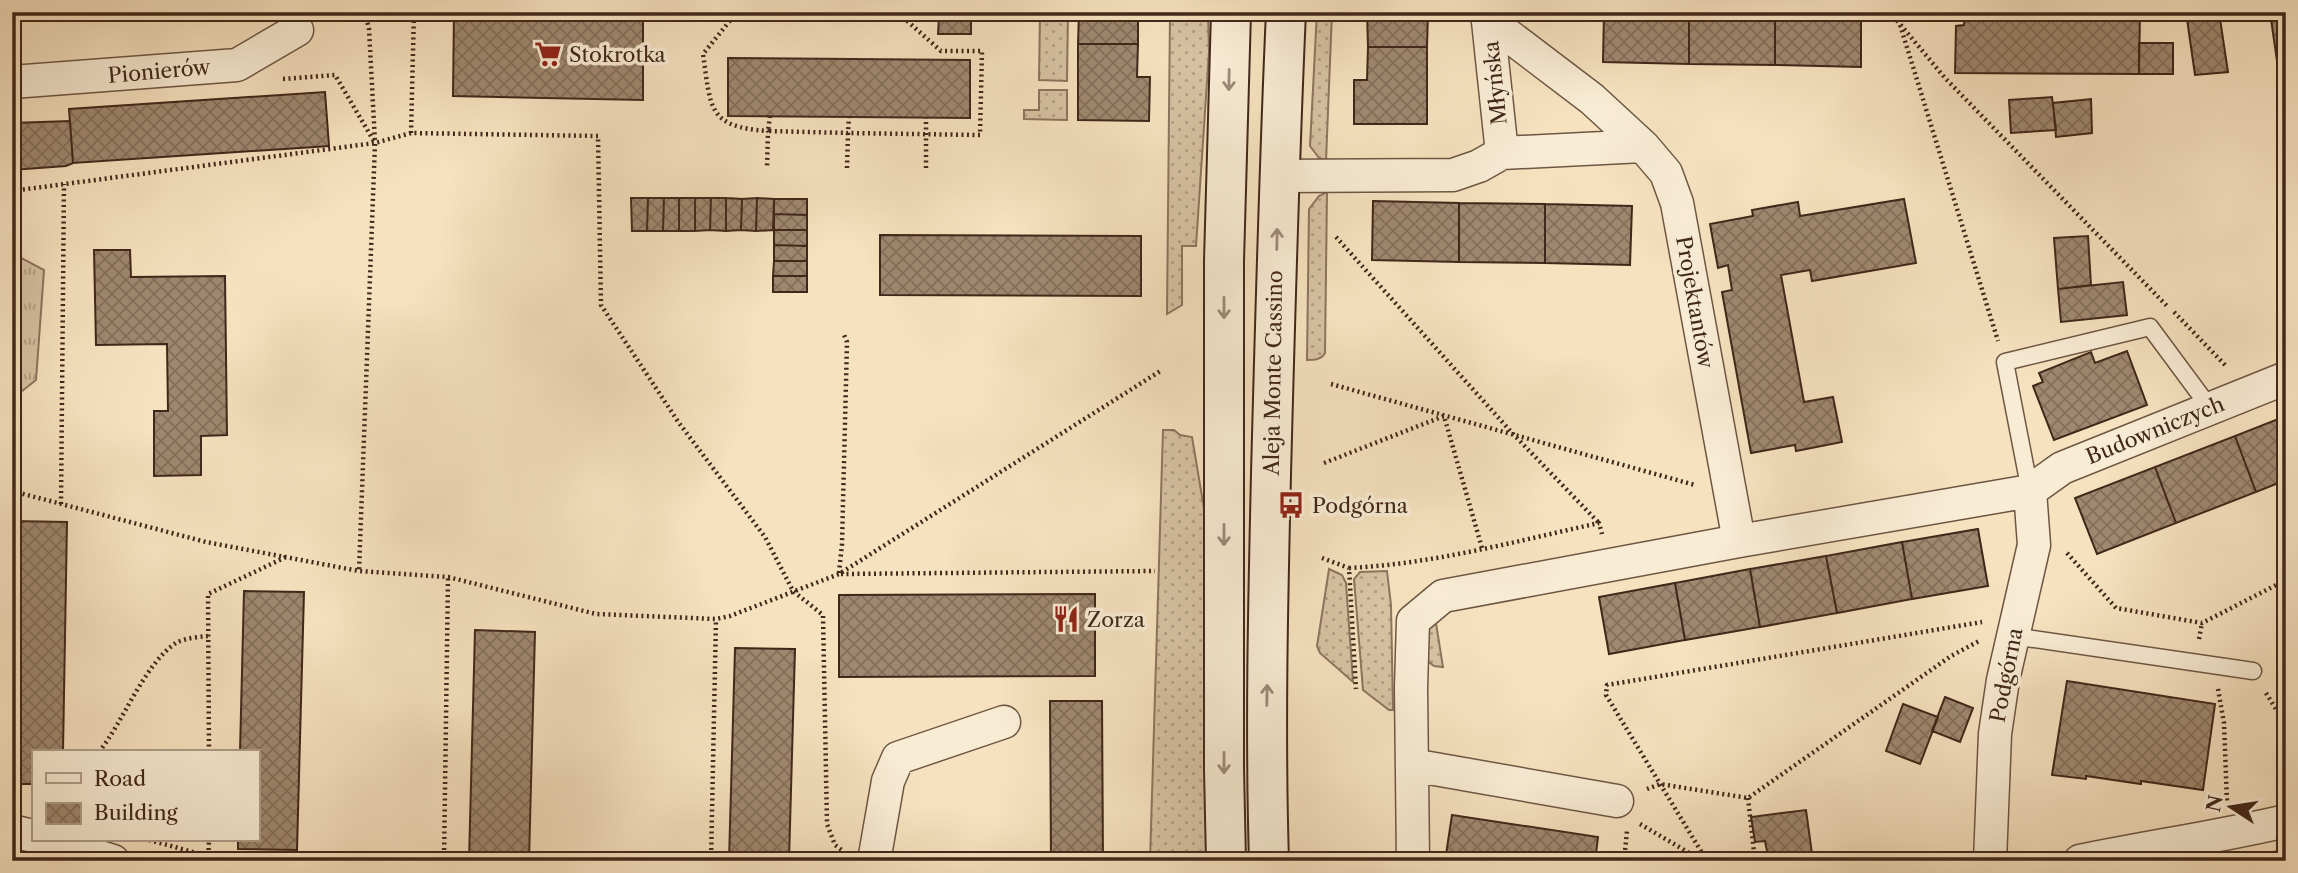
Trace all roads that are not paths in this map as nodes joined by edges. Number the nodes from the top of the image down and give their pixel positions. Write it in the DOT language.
graph roads {
  1 [pos="1231,12"];
  2 [pos="1286,12"];
  3 [pos="1487,16"];
  4 [pos="297,30"];
  5 [pos="12,82"];
  6 [pos="1643,146"];
  7 [pos="1502,153"];
  8 [pos="1278,176"];
  9 [pos="2286,378"];
  10 [pos="2210,408"];
  11 [pos="2030,491"];
  12 [pos="1739,541"];
  13 [pos="2016,626"];
  14 [pos="2253,671"];
  15 [pos="1004,722"];
  16 [pos="1412,765"];
  17 [pos="1624,816"];
  18 [pos="2286,821"];
  19 [pos="12,831"];
  20 [pos="32,836"];
  21 [pos="51,842"];
  22 [pos="863,859"];
  23 [pos="113,861"];
  24 [pos="1226,861"];
  25 [pos="1269,861"];
  26 [pos="1413,861"];
  27 [pos="1990,861"];
  28 [pos="2080,861"];
  1 -- 24 [label="street, one-way"];
  2 -- 8 [label="street, Aleja Monte Cassino"];
  3 -- 6 [label="street, Projektantów"];
  3 -- 7 [label="street, Młyńska"];
  4 -- 5 [label="street, Pionierów"];
  6 -- 7 [label="street"];
  6 -- 12 [label="street, Projektantów"];
  7 -- 8 [label="street"];
  25 -- 8 [label="street, Aleja Monte Cassino, one-way"];
  9 -- 10 [label="street, Budowniczych"];
  10 -- 11 [label="street, Budowniczych"];
  10 -- 11 [label="lane"];
  11 -- 12 [label="street"];
  11 -- 13 [label="street, Podgórna"];
  12 -- 16 [label="street"];
  13 -- 14 [label="lane"];
  13 -- 27 [label="street, Podgórna"];
  15 -- 22 [label="street"];
  16 -- 17 [label="street"];
  16 -- 26 [label="street"];
  18 -- 28 [label="street"];
  19 -- 20 [label="street"];
  21 -- 23 [label="street"];
}
